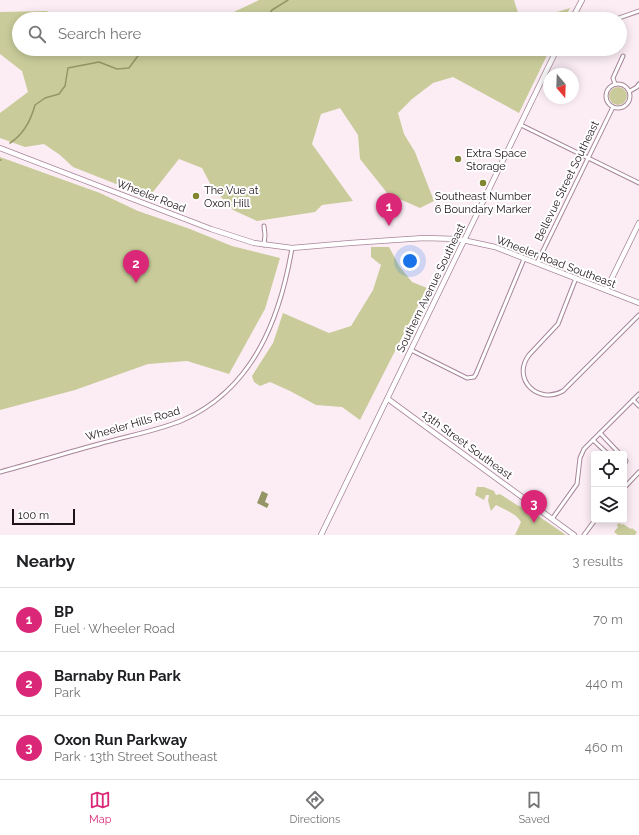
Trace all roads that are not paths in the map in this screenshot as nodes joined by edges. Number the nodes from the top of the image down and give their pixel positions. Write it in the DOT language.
graph roads {
  1 [pos="582,0"];
  2 [pos="639,11"];
  3 [pos="576,12"];
  4 [pos="627,15"];
  5 [pos="555,56"];
  6 [pos="623,56"];
  7 [pos="615,84"];
  8 [pos="639,84"];
  9 [pos="630,91"];
  10 [pos="613,107"];
  11 [pos="521,125"];
  12 [pos="0,148"];
  13 [pos="588,158"];
  14 [pos="639,183"];
  15 [pos="639,223"];
  16 [pos="264,226"];
  17 [pos="465,240"];
  18 [pos="264,245"];
  19 [pos="292,248"];
  20 [pos="524,259"];
  21 [pos="537,263"];
  22 [pos="576,278"];
  23 [pos="606,290"];
  24 [pos="639,303"];
  25 [pos="639,315"];
  26 [pos="412,350"];
  27 [pos="639,394"];
  28 [pos="388,399"];
  29 [pos="633,400"];
  30 [pos="639,406"];
  31 [pos="600,433"];
  32 [pos="593,440"];
  33 [pos="605,451"];
  34 [pos="617,451"];
  35 [pos="0,472"];
  36 [pos="639,472"];
  37 [pos="625,487"];
  38 [pos="552,519"];
  39 [pos="593,523"];
  40 [pos="321,535"];
  41 [pos="574,535"];
  42 [pos="584,535"];
  1 -- 3 [label="main road"];
  2 -- 4 [label="street"];
  5 -- 11 [label="main road, Southern Avenue Southeast"];
  6 -- 7 [label="street"];
  7 -- 9 [label="street"];
  7 -- 10 [label="street"];
  8 -- 9 [label="street"];
  9 -- 10 [label="street"];
  10 -- 13 [label="street, Bellevue Street Southeast"];
  11 -- 13 [label="street"];
  11 -- 17 [label="main road, Southern Avenue Southeast"];
  12 -- 18 [label="main road, Wheeler Road"];
  13 -- 14 [label="street"];
  13 -- 21 [label="street, Bellevue Street Southeast"];
  15 -- 23 [label="main road"];
  16 -- 18 [label="street"];
  17 -- 19 [label="main road, Wheeler Road"];
  17 -- 20 [label="main road, Wheeler Road Southeast"];
  17 -- 26 [label="main road, Southern Avenue Southeast"];
  18 -- 19 [label="main road, Wheeler Road"];
  19 -- 35 [label="street, Wheeler Hills Road"];
  20 -- 21 [label="main road, Wheeler Road Southeast"];
  20 -- 26 [label="street"];
  21 -- 22 [label="main road, Wheeler Road Southeast"];
  22 -- 23 [label="main road, Wheeler Road Southeast"];
  22 -- 25 [label="street"];
  23 -- 24 [label="main road, Wheeler Road Southeast"];
  26 -- 28 [label="main road, Southern Avenue Southeast"];
  27 -- 29 [label="street"];
  28 -- 38 [label="main road, 13th Street Southeast"];
  28 -- 40 [label="main road, Southern Avenue Southeast"];
  29 -- 30 [label="street"];
  29 -- 31 [label="street"];
  31 -- 32 [label="street"];
  31 -- 34 [label="street"];
  32 -- 33 [label="street"];
  32 -- 38 [label="street"];
  36 -- 37 [label="street"];
  38 -- 41 [label="main road, 13th Street Southeast"];
  39 -- 42 [label="street"];
}
